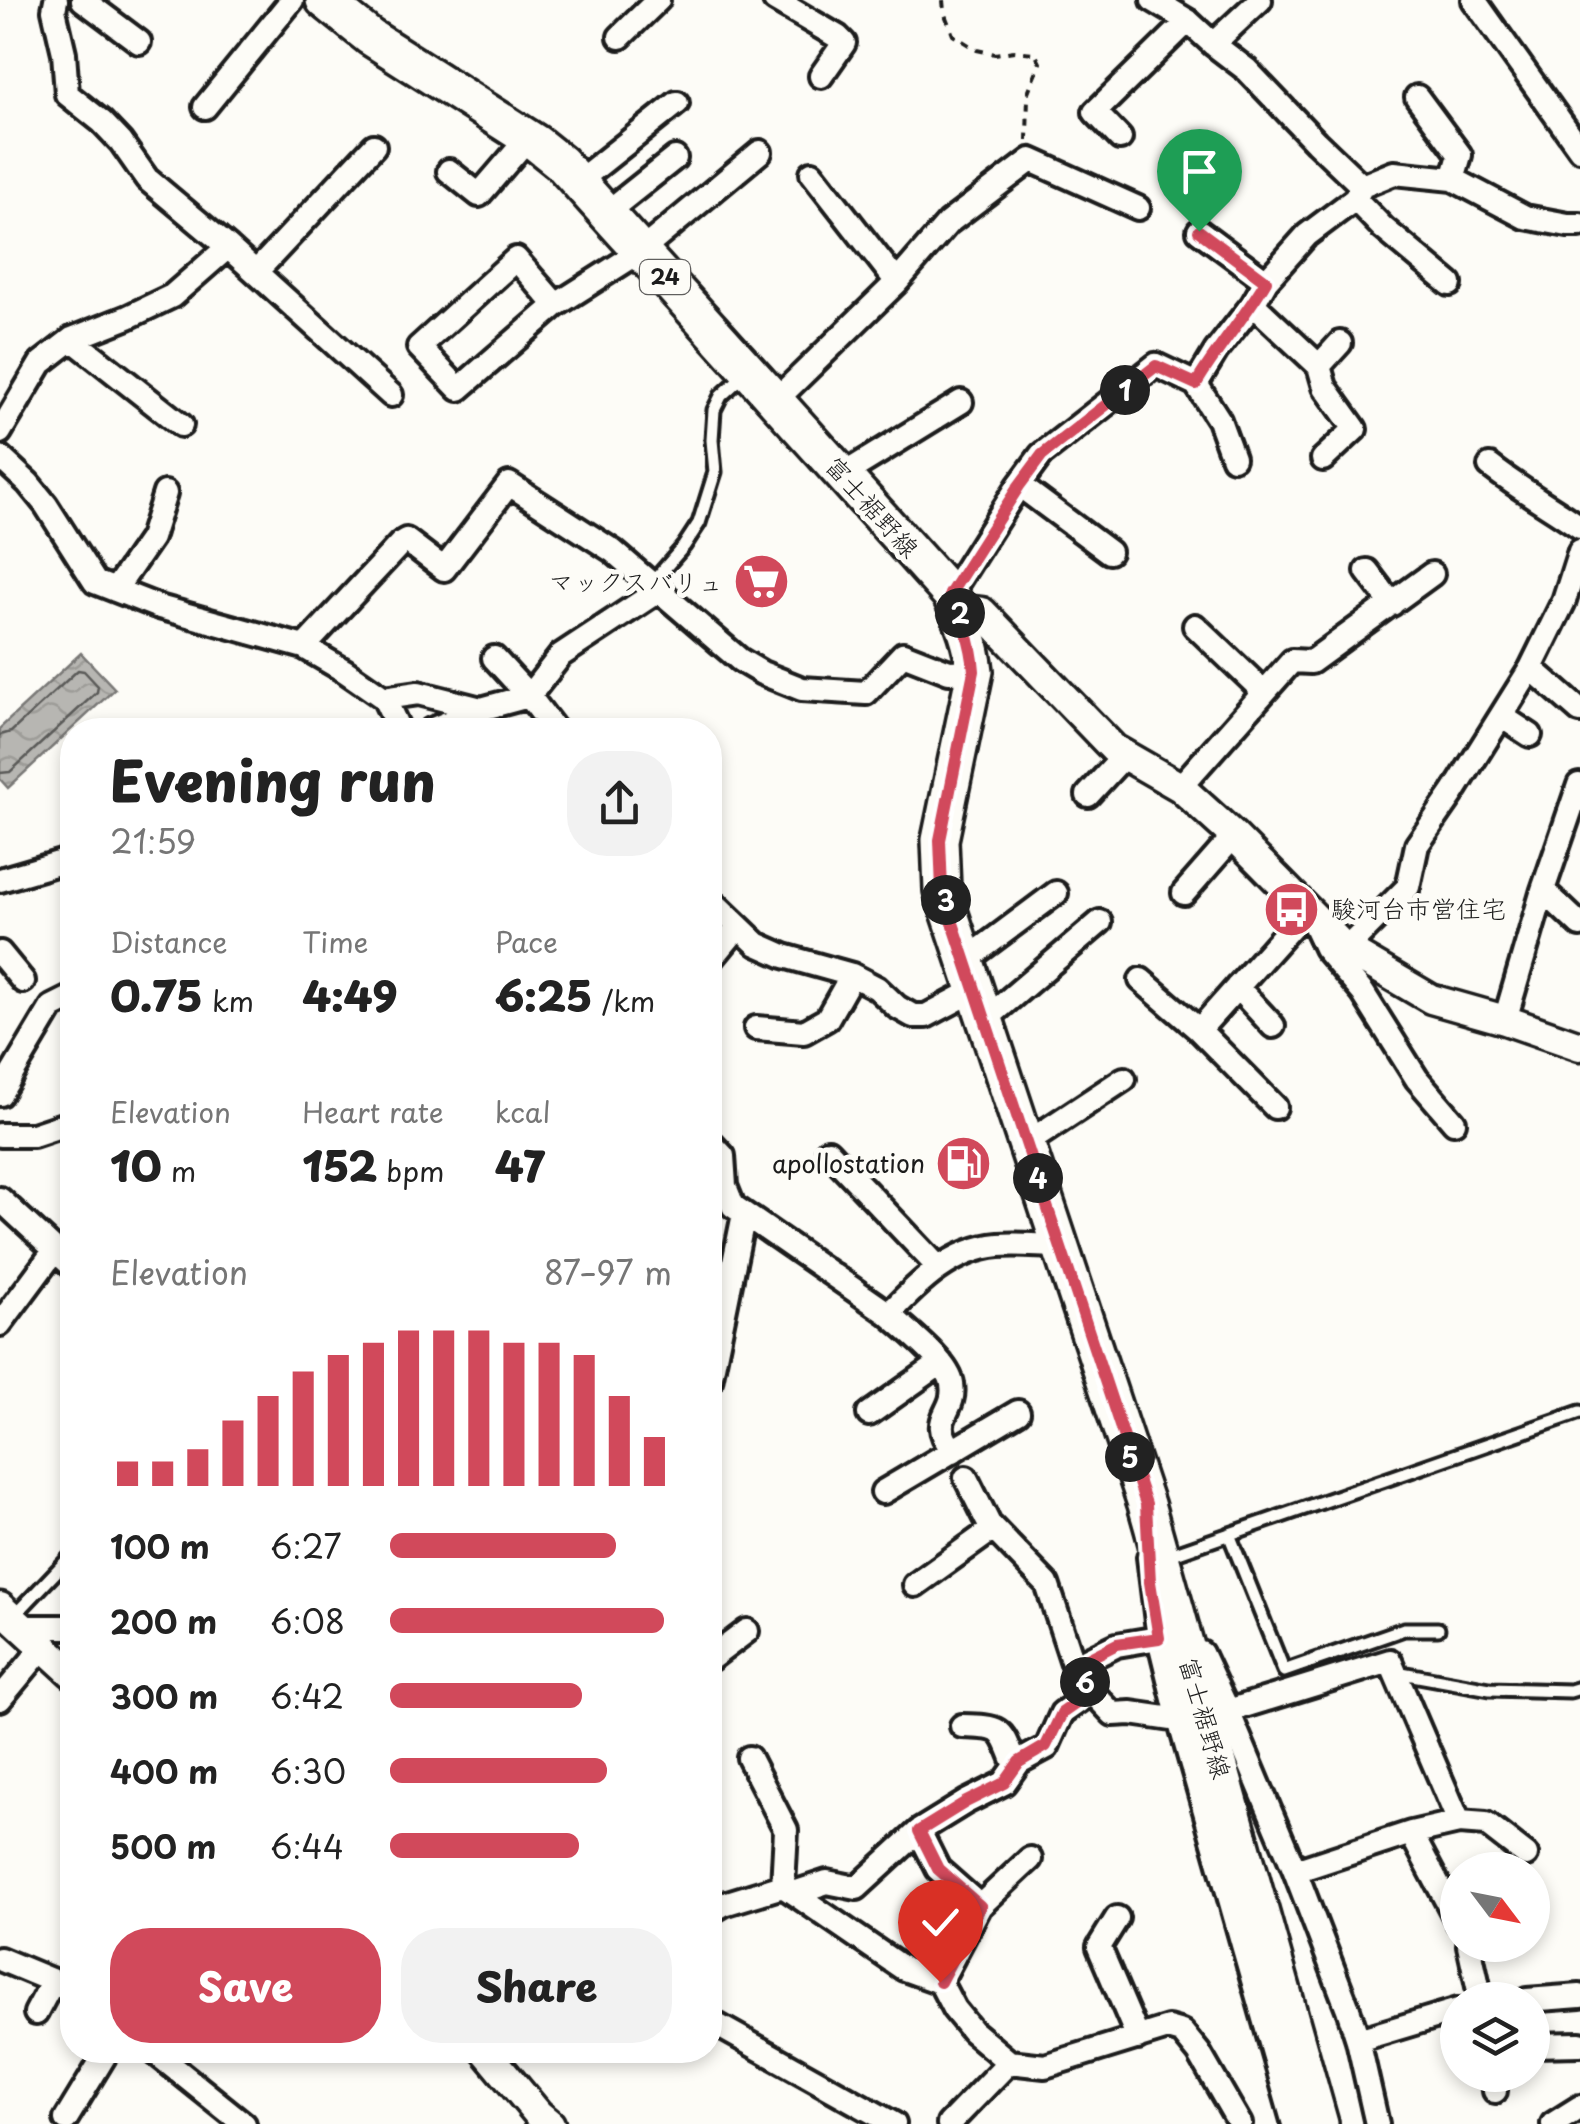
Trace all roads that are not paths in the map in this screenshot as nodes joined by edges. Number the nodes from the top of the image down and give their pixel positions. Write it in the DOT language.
graph roads {
  1 [pos="56,0"];
  2 [pos="83,0"];
  3 [pos="292,0"];
  4 [pos="324,0"];
  5 [pos="658,0"];
  6 [pos="776,0"];
  7 [pos="1154,0"];
  8 [pos="1260,0"];
  9 [pos="1474,0"];
  10 [pos="1188,21"];
  11 [pos="620,37"];
  12 [pos="139,42"];
  13 [pos="1212,44"];
  14 [pos="821,76"];
  15 [pos="1417,97"];
  16 [pos="677,103"];
  17 [pos="206,108"];
  18 [pos="528,138"];
  19 [pos="1120,138"];
  20 [pos="374,146"];
  21 [pos="1580,149"];
  22 [pos="760,152"];
  23 [pos="675,158"];
  24 [pos="449,171"];
  25 [pos="812,173"];
  26 [pos="1453,179"];
  27 [pos="579,181"];
  28 [pos="1359,192"];
  29 [pos="1138,208"];
  30 [pos="606,212"];
  31 [pos="1580,224"];
  32 [pos="1199,231"];
  33 [pos="228,247"];
  34 [pos="640,251"];
  35 [pos="256,272"];
  36 [pos="1266,281"];
  37 [pos="896,282"];
  38 [pos="1450,284"];
  39 [pos="1253,304"];
  40 [pos="556,305"];
  41 [pos="72,339"];
  42 [pos="1340,342"];
  43 [pos="1319,366"];
  44 [pos="749,370"];
  45 [pos="1196,384"];
  46 [pos="391,395"];
  47 [pos="776,400"];
  48 [pos="962,402"];
  49 [pos="180,426"];
  50 [pos="0,432"];
  51 [pos="0,457"];
  52 [pos="1234,458"];
  53 [pos="1322,458"];
  54 [pos="1490,466"];
  55 [pos="844,474"];
  56 [pos="1019,486"];
  57 [pos="165,493"];
  58 [pos="1580,527"];
  59 [pos="1580,551"];
  60 [pos="1109,552"];
  61 [pos="1367,571"];
  62 [pos="1432,574"];
  63 [pos="655,588"];
  64 [pos="116,590"];
  65 [pos="954,601"];
  66 [pos="1392,604"];
  67 [pos="1572,604"];
  68 [pos="1196,626"];
  69 [pos="304,647"];
  70 [pos="494,658"];
  71 [pos="1531,668"];
  72 [pos="974,671"];
  73 [pos="1264,692"];
  74 [pos="529,696"];
  75 [pos="384,698"];
  76 [pos="481,709"];
  77 [pos="1580,711"];
  78 [pos="1501,716"];
  79 [pos="394,718"];
  80 [pos="460,718"];
  81 [pos="546,718"];
  82 [pos="1530,736"];
  83 [pos="1124,756"];
  84 [pos="1579,785"];
  85 [pos="1180,788"];
  86 [pos="1088,794"];
  87 [pos="1234,836"];
  88 [pos="60,862"];
  89 [pos="0,880"];
  90 [pos="1543,890"];
  91 [pos="1056,893"];
  92 [pos="1184,893"];
  93 [pos="1306,908"];
  94 [pos="722,912"];
  95 [pos="1100,922"];
  96 [pos="1580,925"];
  97 [pos="738,927"];
  98 [pos="722,946"];
  99 [pos="1346,950"];
  100 [pos="0,953"];
  101 [pos="852,976"];
  102 [pos="1142,980"];
  103 [pos="24,982"];
  104 [pos="1238,987"];
  105 [pos="975,990"];
  106 [pos="60,1002"];
  107 [pos="1504,1020"];
  108 [pos="1273,1026"];
  109 [pos="756,1028"];
  110 [pos="1200,1030"];
  111 [pos="1580,1046"];
  112 [pos="4,1077"];
  113 [pos="1124,1079"];
  114 [pos="1275,1107"];
  115 [pos="1454,1122"];
  116 [pos="60,1126"];
  117 [pos="0,1135"];
  118 [pos="1027,1143"];
  119 [pos="828,1151"];
  120 [pos="722,1155"];
  121 [pos="0,1199"];
  122 [pos="744,1214"];
  123 [pos="1062,1246"];
  124 [pos="60,1254"];
  125 [pos="60,1262"];
  126 [pos="938,1267"];
  127 [pos="889,1314"];
  128 [pos="722,1323"];
  129 [pos="0,1324"];
  130 [pos="941,1363"];
  131 [pos="1018,1412"];
  132 [pos="1580,1412"];
  133 [pos="869,1414"];
  134 [pos="953,1451"];
  135 [pos="966,1478"];
  136 [pos="883,1492"];
  137 [pos="1146,1504"];
  138 [pos="993,1528"];
  139 [pos="1229,1534"];
  140 [pos="60,1571"];
  141 [pos="1165,1575"];
  142 [pos="915,1585"];
  143 [pos="20,1625"];
  144 [pos="60,1627"];
  145 [pos="1438,1629"];
  146 [pos="747,1630"];
  147 [pos="1159,1638"];
  148 [pos="722,1650"];
  149 [pos="60,1663"];
  150 [pos="1074,1666"];
  151 [pos="1394,1672"];
  152 [pos="1580,1688"];
  153 [pos="1092,1692"];
  154 [pos="0,1699"];
  155 [pos="1228,1711"];
  156 [pos="1179,1720"];
  157 [pos="962,1726"];
  158 [pos="750,1758"];
  159 [pos="1016,1766"];
  160 [pos="1460,1822"];
  161 [pos="919,1831"];
  162 [pos="1410,1834"];
  163 [pos="1522,1852"];
  164 [pos="1030,1859"];
  165 [pos="1295,1871"];
  166 [pos="1440,1889"];
  167 [pos="788,1890"];
  168 [pos="722,1905"];
  169 [pos="980,1906"];
  170 [pos="1117,1918"];
  171 [pos="0,1959"];
  172 [pos="940,1982"];
  173 [pos="60,1985"];
  174 [pos="60,1989"];
  175 [pos="1580,1996"];
  176 [pos="1550,1998"];
  177 [pos="36,2013"];
  178 [pos="1440,2015"];
  179 [pos="722,2028"];
  180 [pos="1138,2038"];
  181 [pos="1358,2040"];
  182 [pos="1580,2044"];
  183 [pos="1550,2045"];
  184 [pos="1009,2062"];
  185 [pos="100,2063"];
  186 [pos="168,2063"];
  187 [pos="503,2063"];
  188 [pos="1580,2107"];
  189 [pos="66,2118"];
  190 [pos="244,2124"];
  191 [pos="550,2124"];
  192 [pos="894,2124"];
  193 [pos="949,2124"];
  194 [pos="1240,2124"];
  195 [pos="1294,2124"];
  196 [pos="1320,2124"];
  197 [pos="1377,2124"];
  198 [pos="1554,2124"];
  1 -- 33 [label="street"];
  2 -- 12 [label="street"];
  3 -- 17 [label="street"];
  4 -- 18 [label="main road, 富士裾野線 / 24"];
  5 -- 11 [label="street"];
  6 -- 14 [label="street"];
  7 -- 10 [label="street"];
  8 -- 13 [label="street"];
  9 -- 21 [label="street"];
  10 -- 13 [label="street"];
  10 -- 19 [label="street"];
  13 -- 28 [label="street"];
  15 -- 26 [label="street"];
  16 -- 27 [label="street"];
  18 -- 24 [label="street"];
  18 -- 27 [label="main road, 富士裾野線 / 24"];
  20 -- 35 [label="street"];
  22 -- 34 [label="street"];
  23 -- 30 [label="street"];
  25 -- 37 [label="street"];
  26 -- 28 [label="street"];
  26 -- 31 [label="street"];
  27 -- 30 [label="main road, 富士裾野線 / 24"];
  28 -- 36 [label="street"];
  28 -- 38 [label="street"];
  29 -- 37 [label="street"];
  30 -- 34 [label="main road, 富士裾野線 / 24"];
  32 -- 36 [label="street"];
  33 -- 35 [label="street"];
  33 -- 41 [label="street"];
  34 -- 40 [label="street"];
  34 -- 44 [label="main road, 富士裾野線 / 24"];
  35 -- 46 [label="street"];
  36 -- 39 [label="street"];
  37 -- 47 [label="street"];
  39 -- 43 [label="street"];
  39 -- 45 [label="street"];
  40 -- 40 [label="street"];
  41 -- 49 [label="street"];
  41 -- 50 [label="street"];
  42 -- 43 [label="street"];
  43 -- 53 [label="street"];
  44 -- 47 [label="main road, 富士裾野線 / 24"];
  44 -- 63 [label="lane"];
  45 -- 52 [label="street"];
  45 -- 56 [label="street"];
  47 -- 55 [label="main road, 富士裾野線 / 24"];
  48 -- 55 [label="street"];
  51 -- 64 [label="street"];
  54 -- 58 [label="street"];
  55 -- 65 [label="main road, 富士裾野線 / 24"];
  56 -- 60 [label="street"];
  56 -- 65 [label="street"];
  57 -- 64 [label="street"];
  59 -- 67 [label="street"];
  61 -- 66 [label="street"];
  62 -- 66 [label="street"];
  63 -- 69 [label="street"];
  63 -- 72 [label="street"];
  63 -- 74 [label="street"];
  64 -- 69 [label="street"];
  65 -- 72 [label="main road, 富士裾野線 / 24"];
  65 -- 83 [label="street"];
  66 -- 73 [label="street"];
  67 -- 71 [label="street"];
  68 -- 73 [label="street"];
  69 -- 75 [label="street"];
  70 -- 74 [label="street"];
  71 -- 77 [label="street"];
  71 -- 78 [label="street"];
  72 -- 105 [label="main road, 富士裾野線 / 24"];
  73 -- 85 [label="street"];
  74 -- 76 [label="street"];
  74 -- 81 [label="street"];
  75 -- 76 [label="street"];
  75 -- 79 [label="street"];
  76 -- 80 [label="street"];
  78 -- 82 [label="street"];
  78 -- 99 [label="street"];
  83 -- 85 [label="street"];
  83 -- 86 [label="street"];
  84 -- 90 [label="street"];
  85 -- 87 [label="street"];
  87 -- 92 [label="street"];
  87 -- 93 [label="street"];
  88 -- 89 [label="street"];
  90 -- 96 [label="street"];
  90 -- 107 [label="street"];
  91 -- 105 [label="street"];
  93 -- 99 [label="street"];
  93 -- 104 [label="street"];
  93 -- 115 [label="street"];
  94 -- 97 [label="street"];
  95 -- 105 [label="street"];
  97 -- 98 [label="street"];
  97 -- 101 [label="street"];
  99 -- 107 [label="street"];
  100 -- 103 [label="street"];
  101 -- 105 [label="street"];
  101 -- 109 [label="street"];
  102 -- 110 [label="street"];
  104 -- 108 [label="street"];
  104 -- 110 [label="street"];
  105 -- 118 [label="main road, 富士裾野線 / 24"];
  106 -- 112 [label="street"];
  107 -- 111 [label="street"];
  110 -- 114 [label="street"];
  113 -- 118 [label="street"];
  116 -- 117 [label="street"];
  118 -- 123 [label="main road, 富士裾野線 / 24"];
  119 -- 126 [label="street"];
  120 -- 122 [label="street"];
  121 -- 124 [label="street"];
  122 -- 127 [label="street"];
  122 -- 128 [label="street"];
  123 -- 126 [label="street"];
  123 -- 137 [label="main road, 富士裾野線 / 24"];
  125 -- 129 [label="street"];
  126 -- 127 [label="street"];
  127 -- 130 [label="street"];
  130 -- 133 [label="street"];
  130 -- 134 [label="street"];
  131 -- 134 [label="street"];
  132 -- 139 [label="lane"];
  134 -- 136 [label="street"];
  135 -- 138 [label="street"];
  137 -- 141 [label="main road, 富士裾野線 / 24"];
  137 -- 147 [label="street"];
  138 -- 142 [label="street"];
  138 -- 150 [label="street"];
  139 -- 141 [label="lane"];
  139 -- 145 [label="lane"];
  140 -- 143 [label="lane"];
  141 -- 155 [label="street"];
  141 -- 196 [label="main road, 富士裾野線 / 24"];
  143 -- 144 [label="street"];
  143 -- 149 [label="street"];
  143 -- 154 [label="street"];
  146 -- 148 [label="street"];
  147 -- 150 [label="street"];
  147 -- 156 [label="street"];
  150 -- 153 [label="street"];
  151 -- 152 [label="lane"];
  151 -- 155 [label="street"];
  151 -- 160 [label="street"];
  153 -- 156 [label="street"];
  153 -- 159 [label="street"];
  155 -- 165 [label="street"];
  156 -- 195 [label="street"];
  157 -- 159 [label="street"];
  158 -- 167 [label="street"];
  159 -- 161 [label="street"];
  160 -- 162 [label="street"];
  160 -- 163 [label="street"];
  161 -- 167 [label="street"];
  161 -- 169 [label="street"];
  162 -- 165 [label="street"];
  162 -- 166 [label="street"];
  164 -- 169 [label="street"];
  165 -- 181 [label="street"];
  167 -- 168 [label="street"];
  167 -- 172 [label="street"];
  169 -- 172 [label="street"];
  170 -- 180 [label="street"];
  171 -- 173 [label="street"];
  172 -- 184 [label="street"];
  174 -- 177 [label="street"];
  175 -- 176 [label="street"];
  178 -- 181 [label="street"];
  179 -- 192 [label="street"];
  180 -- 184 [label="street"];
  180 -- 194 [label="street"];
  181 -- 197 [label="street"];
  182 -- 183 [label="street"];
  184 -- 193 [label="street"];
  185 -- 189 [label="street"];
  186 -- 190 [label="street"];
  187 -- 191 [label="street"];
  188 -- 198 [label="street"];
}
